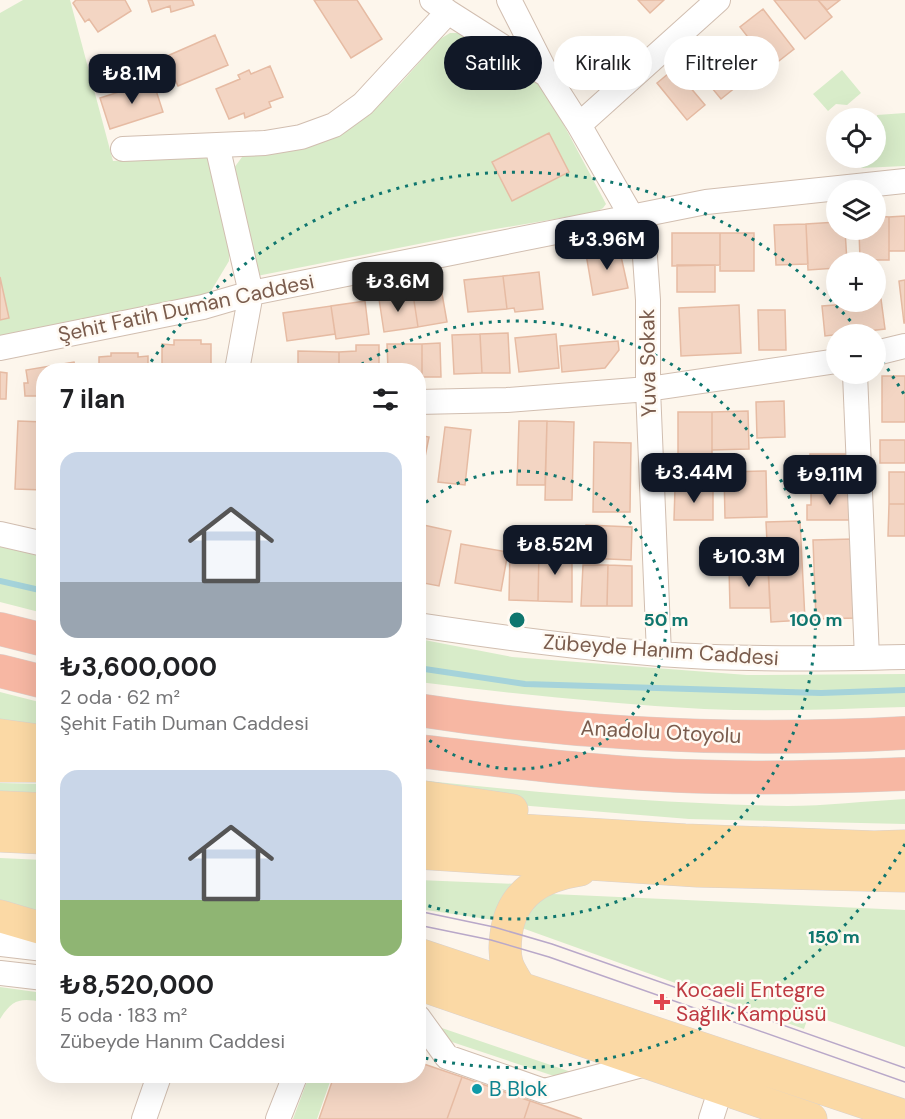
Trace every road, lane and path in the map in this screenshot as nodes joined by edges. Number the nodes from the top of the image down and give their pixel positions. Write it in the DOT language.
graph roads {
  1 [pos="509,0"];
  2 [pos="718,0"];
  3 [pos="440,6"];
  4 [pos="547,75"];
  5 [pos="579,125"];
  6 [pos="217,145"];
  7 [pos="123,148"];
  8 [pos="905,181"];
  9 [pos="632,217"];
  10 [pos="251,293"];
  11 [pos="905,346"];
  12 [pos="0,348"];
  13 [pos="886,351"];
  14 [pos="238,363"];
  15 [pos="826,363"];
  16 [pos="855,384"];
  17 [pos="648,389"];
  18 [pos="426,402"];
  19 [pos="0,534"];
  20 [pos="36,542"];
  21 [pos="426,626"];
  22 [pos="0,629"];
  23 [pos="36,638"];
  24 [pos="659,654"];
  25 [pos="905,657"];
  26 [pos="867,658"];
  27 [pos="0,671"];
  28 [pos="36,680"];
  29 [pos="426,711"];
  30 [pos="905,733"];
  31 [pos="0,735"];
  32 [pos="36,740"];
  33 [pos="426,752"];
  34 [pos="0,766"];
  35 [pos="36,766"];
  36 [pos="905,774"];
  37 [pos="426,797"];
  38 [pos="0,807"];
  39 [pos="36,809"];
  40 [pos="426,824"];
  41 [pos="0,836"];
  42 [pos="36,838"];
  43 [pos="905,846"];
  44 [pos="874,847"];
  45 [pos="426,853"];
  46 [pos="632,867"];
  47 [pos="905,876"];
  48 [pos="0,916"];
  49 [pos="36,927"];
  50 [pos="0,928"];
  51 [pos="36,930"];
  52 [pos="0,944"];
  53 [pos="36,948"];
  54 [pos="426,957"];
  55 [pos="0,973"];
  56 [pos="36,977"];
  57 [pos="426,986"];
  58 [pos="494,986"];
  59 [pos="426,1028"];
  60 [pos="656,1047"];
  61 [pos="157,1083"];
  62 [pos="292,1083"];
  63 [pos="721,1088"];
  64 [pos="890,1115"];
  65 [pos="144,1119"];
  66 [pos="278,1119"];
  67 [pos="711,1119"];
  68 [pos="811,1119"];
  1 -- 4 [label="street, Yuva Sokak"];
  2 -- 5 [label="street"];
  3 -- 4 [label="street"];
  3 -- 6 [label="street"];
  4 -- 5 [label="street, Yuva Sokak"];
  5 -- 9 [label="street, Yuva Sokak"];
  6 -- 7 [label="street"];
  6 -- 10 [label="street"];
  8 -- 9 [label="street, Şehit Fatih Duman Caddesi"];
  9 -- 10 [label="street, Şehit Fatih Duman Caddesi"];
  9 -- 17 [label="street, Yuva Sokak"];
  10 -- 12 [label="street, Şehit Fatih Duman Caddesi"];
  10 -- 14 [label="street"];
  11 -- 13 [label="street"];
  15 -- 17 [label="street"];
  16 -- 26 [label="street"];
  17 -- 18 [label="street"];
  17 -- 24 [label="street, Yuva Sokak"];
  19 -- 20 [label="street"];
  21 -- 24 [label="street, Zübeyde Hanım Caddesi"];
  22 -- 23 [label="highway"];
  24 -- 26 [label="street, Zübeyde Hanım Caddesi"];
  25 -- 26 [label="street, Zübeyde Hanım Caddesi"];
  27 -- 28 [label="highway"];
  29 -- 30 [label="highway, Anadolu Otoyolu"];
  31 -- 32 [label="main road"];
  33 -- 36 [label="highway, Anadolu Otoyolu"];
  34 -- 35 [label="main road"];
  37 -- 44 [label="main road"];
  38 -- 39 [label="main road"];
  40 -- 44 [label="main road"];
  41 -- 42 [label="main road"];
  43 -- 44 [label="main road"];
  45 -- 46 [label="main road"];
  46 -- 47 [label="main road"];
  46 -- 58 [label="main road"];
  48 -- 49 [label="main road"];
  50 -- 51 [label="main road"];
  52 -- 53 [label="street"];
  54 -- 58 [label="main road"];
  55 -- 56 [label="street"];
  57 -- 60 [label="main road"];
  58 -- 60 [label="main road"];
  59 -- 60 [label="street"];
  60 -- 63 [label="main road"];
  60 -- 64 [label="main road"];
  61 -- 65 [label="street"];
  62 -- 66 [label="street"];
  63 -- 67 [label="street"];
  63 -- 68 [label="main road"];
}
